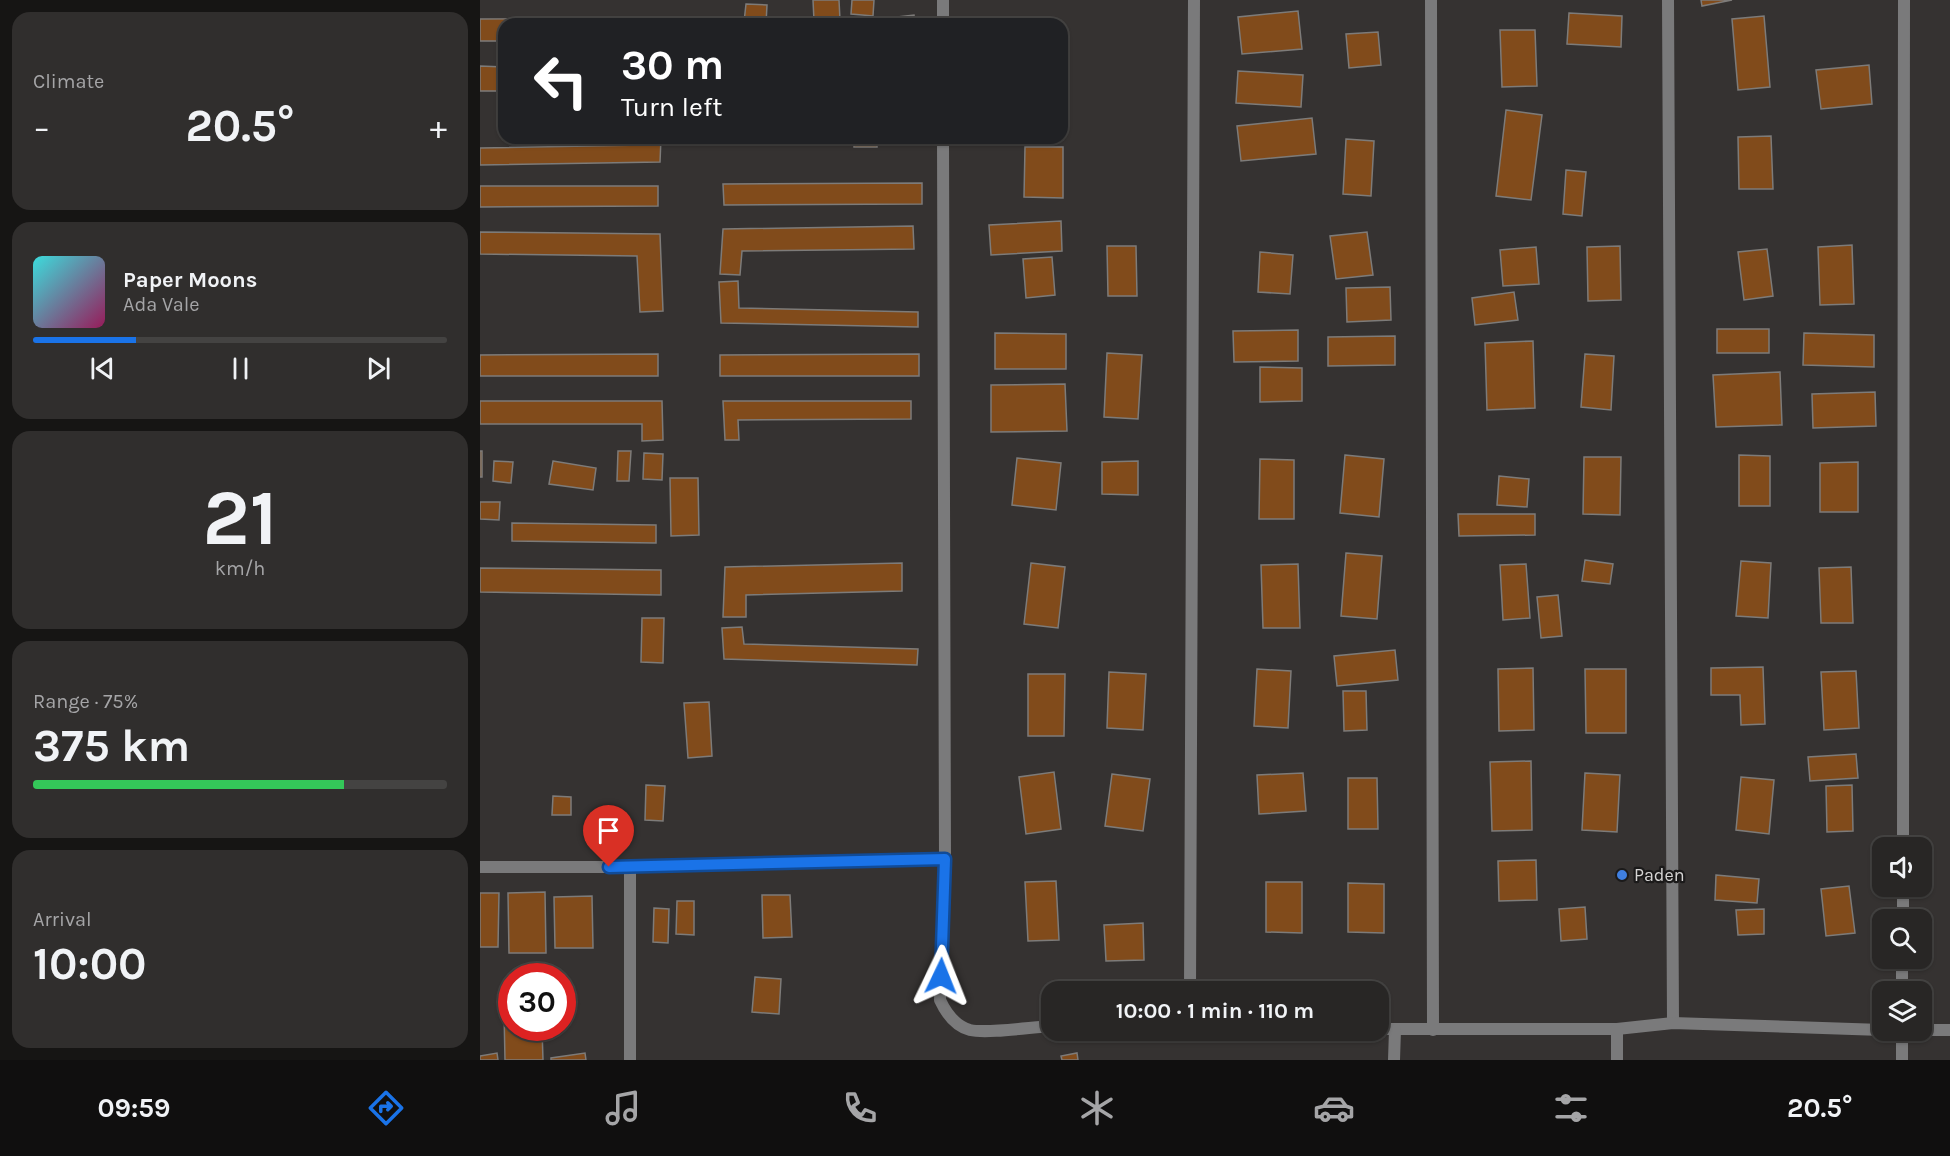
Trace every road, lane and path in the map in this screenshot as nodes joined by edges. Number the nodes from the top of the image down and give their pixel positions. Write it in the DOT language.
graph roads {
  1 [pos="943,0"];
  2 [pos="1194,0"];
  3 [pos="1431,0"];
  4 [pos="1668,0"];
  5 [pos="1904,0"];
  6 [pos="943,18"];
  7 [pos="943,144"];
  8 [pos="1903,837"];
  9 [pos="945,859"];
  10 [pos="480,867"];
  11 [pos="630,867"];
  12 [pos="1190,981"];
  13 [pos="1673,1023"];
  14 [pos="1041,1026"];
  15 [pos="1617,1029"];
  16 [pos="1389,1030"];
  17 [pos="1395,1030"];
  18 [pos="1433,1030"];
  19 [pos="1872,1030"];
  20 [pos="1932,1030"];
  21 [pos="1950,1030"];
  22 [pos="1902,1041"];
  23 [pos="630,1060"];
  24 [pos="1394,1060"];
  25 [pos="1617,1060"];
  26 [pos="1902,1060"];
  1 -- 6 [label="street"];
  2 -- 12 [label="street"];
  3 -- 18 [label="street"];
  4 -- 13 [label="street"];
  5 -- 8 [label="street"];
  7 -- 9 [label="street"];
  9 -- 11 [label="street"];
  9 -- 14 [label="street"];
  10 -- 11 [label="street"];
  11 -- 23 [label="street"];
  13 -- 15 [label="street"];
  13 -- 19 [label="street"];
  15 -- 18 [label="street"];
  15 -- 25 [label="street"];
  16 -- 17 [label="street"];
  17 -- 18 [label="street"];
  17 -- 24 [label="street"];
  20 -- 21 [label="street"];
  22 -- 26 [label="street"];
}
